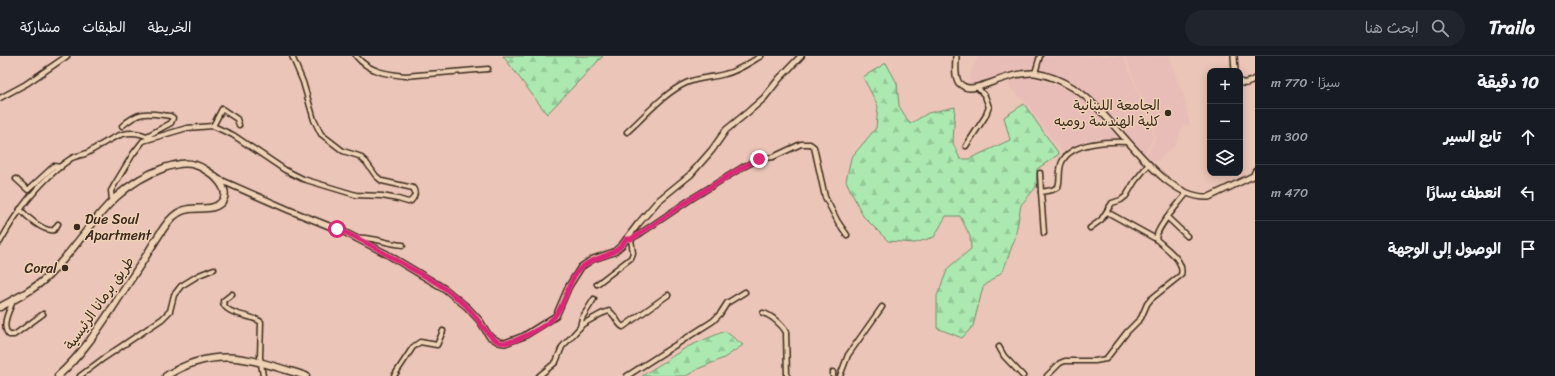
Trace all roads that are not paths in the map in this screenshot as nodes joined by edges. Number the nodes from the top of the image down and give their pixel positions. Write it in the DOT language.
graph roads {
  1 [pos="67,56"];
  2 [pos="292,56"];
  3 [pos="356,56"];
  4 [pos="761,56"];
  5 [pos="802,56"];
  6 [pos="956,56"];
  7 [pos="1040,56"];
  8 [pos="1234,56"];
  9 [pos="1235,68"];
  10 [pos="488,69"];
  11 [pos="1035,74"];
  12 [pos="1255,79"];
  13 [pos="1243,84"];
  14 [pos="977,87"];
  15 [pos="0,98"];
  16 [pos="239,125"];
  17 [pos="122,126"];
  18 [pos="213,126"];
  19 [pos="627,132"];
  20 [pos="149,137"];
  21 [pos="1128,142"];
  22 [pos="966,146"];
  23 [pos="1148,164"];
  24 [pos="61,167"];
  25 [pos="1255,170"];
  26 [pos="1040,173"];
  27 [pos="1254,176"];
  28 [pos="217,178"];
  29 [pos="16,179"];
  30 [pos="1041,192"];
  31 [pos="1186,194"];
  32 [pos="112,200"];
  33 [pos="20,209"];
  34 [pos="1107,212"];
  35 [pos="1168,218"];
  36 [pos="58,224"];
  37 [pos="1090,228"];
  38 [pos="1044,233"];
  39 [pos="847,235"];
  40 [pos="1187,236"];
  41 [pos="356,238"];
  42 [pos="628,239"];
  43 [pos="1156,239"];
  44 [pos="0,242"];
  45 [pos="403,245"];
  46 [pos="214,269"];
  47 [pos="597,284"];
  48 [pos="745,292"];
  49 [pos="232,294"];
  50 [pos="668,295"];
  51 [pos="594,298"];
  52 [pos="14,299"];
  53 [pos="0,307"];
  54 [pos="882,307"];
  55 [pos="763,313"];
  56 [pos="43,314"];
  57 [pos="580,327"];
  58 [pos="443,331"];
  59 [pos="998,347"];
  60 [pos="261,363"];
  61 [pos="58,376"];
  62 [pos="80,376"];
  63 [pos="166,376"];
  64 [pos="263,376"];
  65 [pos="306,376"];
  66 [pos="394,376"];
  67 [pos="539,376"];
  68 [pos="627,376"];
  69 [pos="787,376"];
  70 [pos="840,376"];
  71 [pos="1023,376"];
  72 [pos="1047,376"];
  1 -- 15 [label="street"];
  2 -- 18 [label="street"];
  3 -- 10 [label="street"];
  4 -- 19 [label="street"];
  5 -- 42 [label="street"];
  6 -- 14 [label="street"];
  7 -- 11 [label="street"];
  8 -- 9 [label="street"];
  11 -- 14 [label="street"];
  11 -- 21 [label="street"];
  12 -- 13 [label="street"];
  14 -- 22 [label="street"];
  16 -- 18 [label="street"];
  17 -- 20 [label="street"];
  18 -- 20 [label="street"];
  20 -- 24 [label="street"];
  20 -- 32 [label="street"];
  21 -- 23 [label="street"];
  21 -- 30 [label="street"];
  23 -- 31 [label="street"];
  23 -- 34 [label="street"];
  24 -- 29 [label="street"];
  24 -- 33 [label="street"];
  25 -- 27 [label="street"];
  26 -- 30 [label="street"];
  27 -- 31 [label="street"];
  28 -- 32 [label="main road"];
  28 -- 41 [label="street"];
  28 -- 61 [label="main road, طريق برمانا الرئيسية"];
  30 -- 38 [label="street"];
  31 -- 35 [label="street"];
  32 -- 52 [label="main road"];
  33 -- 36 [label="street"];
  33 -- 44 [label="street"];
  34 -- 37 [label="street"];
  34 -- 43 [label="street"];
  35 -- 40 [label="street"];
  35 -- 43 [label="street"];
  39 -- 42 [label="street"];
  41 -- 42 [label="street"];
  41 -- 45 [label="street"];
  42 -- 47 [label="street"];
  43 -- 72 [label="street"];
  46 -- 62 [label="street"];
  48 -- 68 [label="street"];
  49 -- 60 [label="street"];
  50 -- 57 [label="street"];
  51 -- 57 [label="street"];
  52 -- 53 [label="main road"];
  52 -- 56 [label="street"];
  54 -- 70 [label="street"];
  55 -- 69 [label="street"];
  57 -- 67 [label="street"];
  58 -- 66 [label="street"];
  59 -- 71 [label="street"];
  60 -- 63 [label="main road"];
  60 -- 64 [label="street"];
  60 -- 65 [label="main road"];
}
